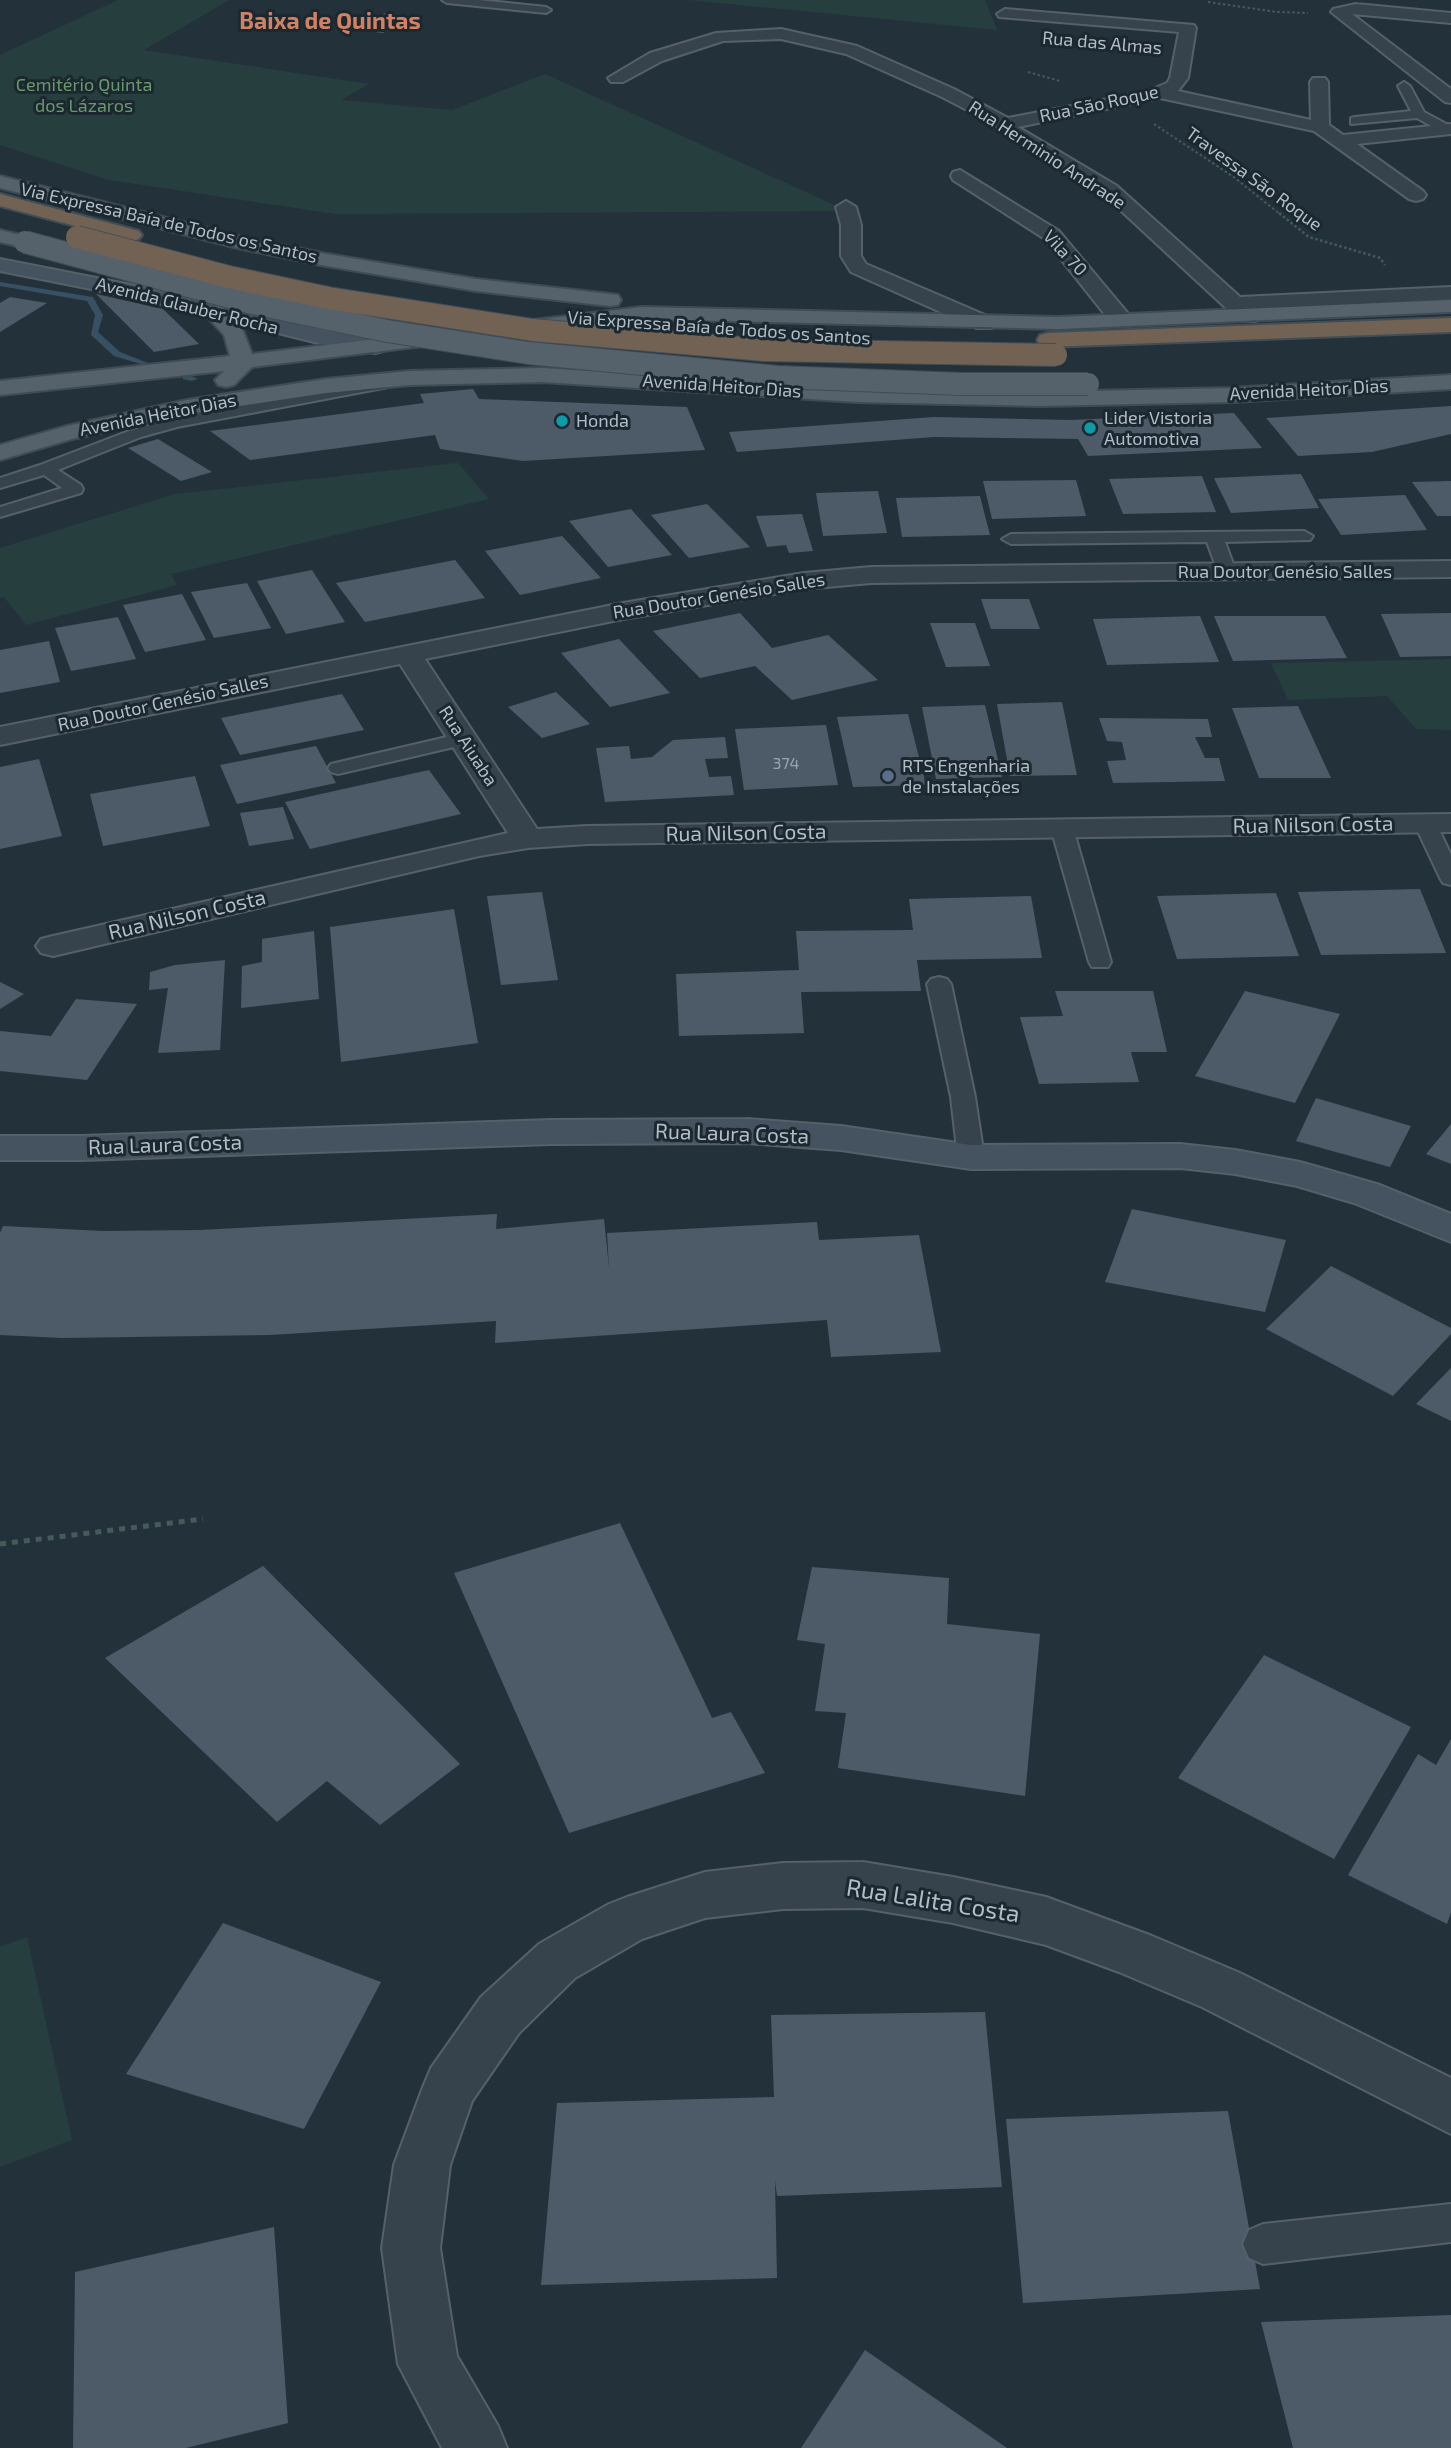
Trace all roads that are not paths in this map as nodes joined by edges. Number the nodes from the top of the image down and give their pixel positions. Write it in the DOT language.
graph roads {
  1 [pos="447,0"];
  2 [pos="1005,7"];
  3 [pos="546,10"];
  4 [pos="1451,18"];
  5 [pos="1017,32"];
  6 [pos="617,78"];
  7 [pos="1319,82"];
  8 [pos="1404,86"];
  9 [pos="1162,93"];
  10 [pos="1451,98"];
  11 [pos="1419,114"];
  12 [pos="1355,121"];
  13 [pos="1005,124"];
  14 [pos="1320,127"];
  15 [pos="1448,129"];
  16 [pos="1338,141"];
  17 [pos="960,176"];
  18 [pos="0,182"];
  19 [pos="1416,195"];
  20 [pos="0,200"];
  21 [pos="846,207"];
  22 [pos="0,216"];
  23 [pos="0,236"];
  24 [pos="0,265"];
  25 [pos="1451,293"];
  26 [pos="1451,306"];
  27 [pos="1242,310"];
  28 [pos="214,312"];
  29 [pos="755,314"];
  30 [pos="1122,321"];
  31 [pos="559,322"];
  32 [pos="984,323"];
  33 [pos="1451,325"];
  34 [pos="1451,339"];
  35 [pos="375,346"];
  36 [pos="1052,347"];
  37 [pos="243,362"];
  38 [pos="1451,366"];
  39 [pos="410,378"];
  40 [pos="614,379"];
  41 [pos="1451,382"];
  42 [pos="1088,384"];
  43 [pos="0,388"];
  44 [pos="0,436"];
  45 [pos="0,453"];
  46 [pos="46,469"];
  47 [pos="0,484"];
  48 [pos="0,512"];
  49 [pos="1304,536"];
  50 [pos="1214,537"];
  51 [pos="1011,539"];
  52 [pos="1451,569"];
  53 [pos="1227,572"];
  54 [pos="407,653"];
  55 [pos="0,737"];
  56 [pos="464,739"];
  57 [pos="338,768"];
  58 [pos="1438,823"];
  59 [pos="1062,828"];
  60 [pos="528,839"];
  61 [pos="1451,878"];
  62 [pos="53,946"];
  63 [pos="1100,962"];
  64 [pos="939,984"];
  65 [pos="0,1149"];
  66 [pos="971,1157"];
  67 [pos="1451,1229"];
  68 [pos="1451,2106"];
  69 [pos="1451,2223"];
  70 [pos="1263,2244"];
  71 [pos="476,2448"];
  1 -- 3 [label="lane"];
  2 -- 5 [label="street, Rua das Almas"];
  2 -- 9 [label="street, Rua São Roque"];
  4 -- 10 [label="street"];
  6 -- 13 [label="street, Rua Herminio Andrade"];
  7 -- 14 [label="street"];
  8 -- 11 [label="lane"];
  9 -- 13 [label="street, Rua São Roque"];
  9 -- 14 [label="street"];
  11 -- 12 [label="lane"];
  11 -- 15 [label="lane"];
  13 -- 27 [label="street, Rua Herminio Andrade"];
  14 -- 16 [label="street"];
  15 -- 16 [label="street"];
  16 -- 19 [label="street"];
  17 -- 30 [label="street, Vila 70"];
  18 -- 29 [label="main road, Via Expressa Baía de Todos os Santos"];
  20 -- 36 [label="highway, Via Expressa Baía de Todos os Santos"];
  21 -- 32 [label="street"];
  22 -- 36 [label="highway, Via Expressa Baía de Todos os Santos, bridge"];
  23 -- 42 [label="main road, Via Expressa Baía de Todos os Santos, bridge"];
  24 -- 28 [label="street, Avenida Glauber Rocha"];
  25 -- 27 [label="street"];
  26 -- 27 [label="main road, Avenida Heitor Dias"];
  27 -- 30 [label="main road, Avenida Heitor Dias"];
  28 -- 35 [label="street, Avenida Glauber Rocha"];
  28 -- 37 [label="main road"];
  29 -- 31 [label="main road, Avenida Heitor Dias"];
  29 -- 32 [label="main road, Avenida Heitor Dias"];
  30 -- 32 [label="main road, Avenida Heitor Dias"];
  31 -- 35 [label="main road, Avenida Heitor Dias"];
  31 -- 40 [label="main road"];
  33 -- 36 [label="highway, Via Expressa Baía de Todos os Santos"];
  34 -- 36 [label="highway, Via Expressa Baía de Todos os Santos"];
  35 -- 37 [label="main road, Avenida Heitor Dias"];
  37 -- 43 [label="main road, Avenida Heitor Dias"];
  37 -- 44 [label="main road"];
  38 -- 42 [label="main road, Avenida Heitor Dias"];
  39 -- 40 [label="main road, Avenida Heitor Dias"];
  39 -- 45 [label="main road, Avenida Heitor Dias"];
  39 -- 46 [label="lane"];
  40 -- 41 [label="main road, Avenida Heitor Dias"];
  46 -- 47 [label="lane"];
  46 -- 48 [label="lane"];
  49 -- 50 [label="lane"];
  50 -- 51 [label="lane"];
  50 -- 53 [label="lane"];
  52 -- 53 [label="street, Rua Doutor Genésio Salles"];
  53 -- 54 [label="street, Rua Doutor Genésio Salles"];
  54 -- 55 [label="street, Rua Doutor Genésio Salles"];
  54 -- 56 [label="street, Rua Aiuaba"];
  56 -- 57 [label="lane"];
  56 -- 60 [label="street, Rua Aiuaba"];
  58 -- 59 [label="street, Rua Nilson Costa"];
  58 -- 61 [label="lane"];
  59 -- 60 [label="street, Rua Nilson Costa"];
  59 -- 63 [label="lane"];
  60 -- 62 [label="street, Rua Nilson Costa"];
  64 -- 66 [label="lane"];
  65 -- 66 [label="street, Rua Laura Costa"];
  66 -- 67 [label="street, Rua Laura Costa"];
  68 -- 71 [label="street, Rua Lalita Costa"];
  69 -- 70 [label="lane"];
}
